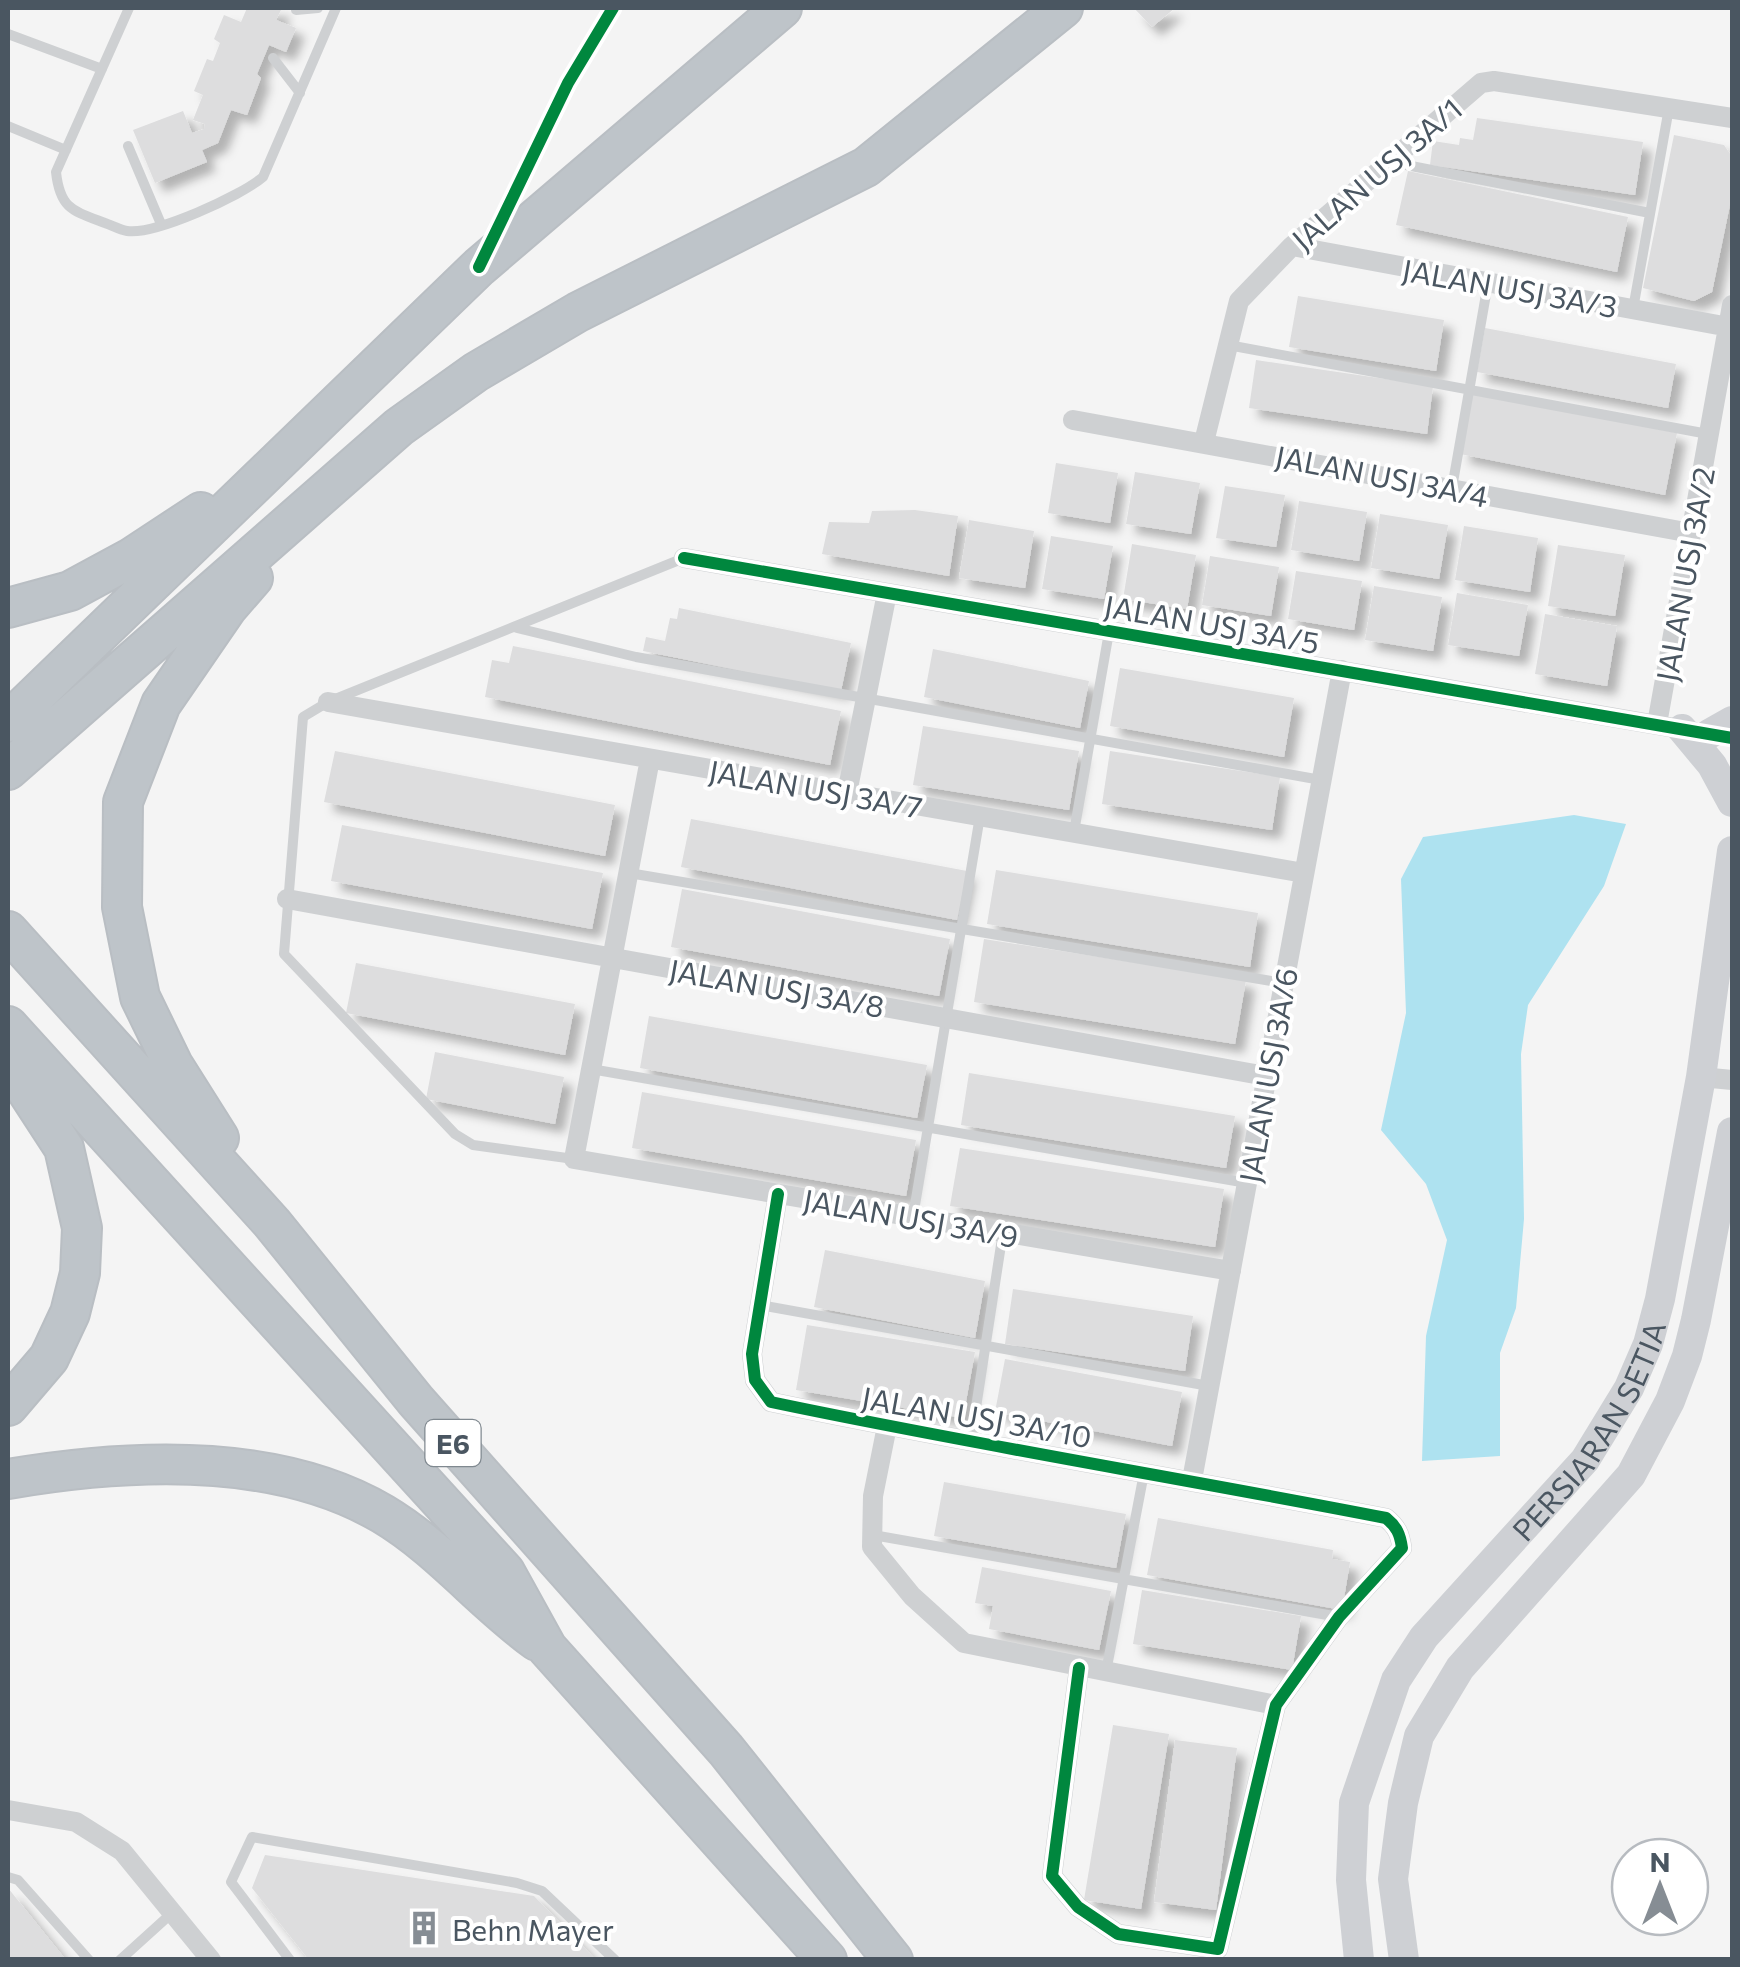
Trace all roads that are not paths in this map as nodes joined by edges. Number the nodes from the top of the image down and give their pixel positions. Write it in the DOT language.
graph roads {
  1 [pos="130,8"];
  2 [pos="318,8"];
  3 [pos="336,8"];
  4 [pos="782,8"];
  5 [pos="1062,8"];
  6 [pos="296,10"];
  7 [pos="8,34"];
  8 [pos="273,58"];
  9 [pos="102,69"];
  10 [pos="300,93"];
  11 [pos="1669,108"];
  12 [pos="1732,118"];
  13 [pos="8,126"];
  14 [pos="128,146"];
  15 [pos="66,150"];
  16 [pos="1388,161"];
  17 [pos="1650,214"];
  18 [pos="160,224"];
  19 [pos="1292,246"];
  20 [pos="1488,283"];
  21 [pos="1732,305"];
  22 [pos="1633,310"];
  23 [pos="1728,327"];
  24 [pos="1227,345"];
  25 [pos="1469,389"];
  26 [pos="1073,420"];
  27 [pos="1709,434"];
  28 [pos="1204,442"];
  29 [pos="292,448"];
  30 [pos="327,487"];
  31 [pos="1452,488"];
  32 [pos="1691,533"];
  33 [pos="684,558"];
  34 [pos="887,593"];
  35 [pos="8,608"];
  36 [pos="514,628"];
  37 [pos="1109,631"];
  38 [pos="1342,670"];
  39 [pos="866,697"];
  40 [pos="328,702"];
  41 [pos="8,722"];
  42 [pos="1702,729"];
  43 [pos="1090,738"];
  44 [pos="650,759"];
  45 [pos="8,770"];
  46 [pos="1321,780"];
  47 [pos="847,793"];
  48 [pos="1732,802"];
  49 [pos="980,816"];
  50 [pos="1074,833"];
  51 [pos="1732,852"];
  52 [pos="628,873"];
  53 [pos="1304,873"];
  54 [pos="287,899"];
  55 [pos="961,930"];
  56 [pos="8,932"];
  57 [pos="612,958"];
  58 [pos="1284,983"];
  59 [pos="946,1018"];
  60 [pos="8,1026"];
  61 [pos="8,1062"];
  62 [pos="591,1070"];
  63 [pos="1266,1076"];
  64 [pos="1702,1078"];
  65 [pos="1732,1080"];
  66 [pos="928,1128"];
  67 [pos="1732,1146"];
  68 [pos="574,1160"];
  69 [pos="1247,1183"];
  70 [pos="778,1194"];
  71 [pos="913,1217"];
  72 [pos="272,1224"];
  73 [pos="1003,1232"];
  74 [pos="1230,1271"];
  75 [pos="760,1305"];
  76 [pos="986,1346"];
  77 [pos="1210,1386"];
  78 [pos="8,1406"];
  79 [pos="887,1426"];
  80 [pos="971,1440"];
  81 [pos="1145,1472"];
  82 [pos="8,1478"];
  83 [pos="1192,1480"];
  84 [pos="872,1534"];
  85 [pos="1124,1578"];
  86 [pos="1339,1617"];
  87 [pos="547,1648"];
  88 [pos="1079,1668"];
  89 [pos="1106,1672"];
  90 [pos="1276,1705"];
  91 [pos="8,1810"];
  92 [pos="8,1877"];
  93 [pos="174,1911"];
  94 [pos="89,1960"];
  95 [pos="120,1960"];
  96 [pos="211,1960"];
  97 [pos="290,1960"];
  98 [pos="614,1960"];
  99 [pos="827,1960"];
  100 [pos="893,1960"];
  101 [pos="1359,1960"];
  102 [pos="1404,1960"];
  1 -- 9 [label="lane"];
  2 -- 6 [label="lane"];
  3 -- 10 [label="lane"];
  4 -- 29 [label="highway"];
  5 -- 30 [label="highway"];
  7 -- 9 [label="lane"];
  8 -- 10 [label="lane"];
  9 -- 15 [label="lane"];
  10 -- 18 [label="lane"];
  11 -- 12 [label="street, JALAN USJ 3A/1"];
  11 -- 16 [label="street, JALAN USJ 3A/1"];
  11 -- 17 [label="lane"];
  13 -- 15 [label="lane"];
  14 -- 18 [label="lane"];
  15 -- 18 [label="lane"];
  16 -- 17 [label="lane"];
  16 -- 19 [label="street, JALAN USJ 3A/1"];
  17 -- 22 [label="lane"];
  19 -- 20 [label="street, JALAN USJ 3A/3"];
  19 -- 24 [label="street, JALAN USJ 3A/1"];
  20 -- 22 [label="street, JALAN USJ 3A/3"];
  20 -- 25 [label="lane"];
  21 -- 23 [label="street, JALAN USJ 3A/2"];
  22 -- 23 [label="street, JALAN USJ 3A/3"];
  23 -- 27 [label="street, JALAN USJ 3A/2"];
  24 -- 25 [label="lane"];
  24 -- 28 [label="street, JALAN USJ 3A/1"];
  25 -- 27 [label="lane"];
  25 -- 31 [label="lane"];
  26 -- 28 [label="street, JALAN USJ 3A/4"];
  27 -- 32 [label="street, JALAN USJ 3A/2"];
  28 -- 31 [label="street, JALAN USJ 3A/4"];
  29 -- 35 [label="highway"];
  29 -- 41 [label="highway"];
  30 -- 45 [label="highway"];
  30 -- 72 [label="highway"];
  31 -- 32 [label="street, JALAN USJ 3A/4"];
  32 -- 42 [label="street, JALAN USJ 3A/2"];
  33 -- 34 [label="street, JALAN USJ 3A/5"];
  33 -- 36 [label="lane"];
  34 -- 37 [label="street, JALAN USJ 3A/5"];
  34 -- 39 [label="street"];
  36 -- 39 [label="lane"];
  36 -- 40 [label="lane"];
  37 -- 38 [label="street, JALAN USJ 3A/5"];
  37 -- 43 [label="lane"];
  38 -- 42 [label="street, JALAN USJ 3A/5"];
  38 -- 46 [label="street, JALAN USJ 3A/6"];
  39 -- 43 [label="lane"];
  39 -- 47 [label="street"];
  40 -- 44 [label="street, JALAN USJ 3A/7"];
  40 -- 54 [label="lane"];
  42 -- 48 [label="main road"];
  43 -- 46 [label="lane"];
  43 -- 50 [label="lane"];
  44 -- 47 [label="street, JALAN USJ 3A/7"];
  44 -- 52 [label="street"];
  46 -- 53 [label="street, JALAN USJ 3A/6"];
  47 -- 49 [label="street, JALAN USJ 3A/7"];
  49 -- 50 [label="street, JALAN USJ 3A/7"];
  49 -- 55 [label="lane"];
  50 -- 53 [label="street, JALAN USJ 3A/7"];
  51 -- 64 [label="main road, PERSIARAN SETIA"];
  52 -- 55 [label="lane"];
  52 -- 57 [label="street"];
  53 -- 58 [label="street, JALAN USJ 3A/6"];
  54 -- 57 [label="street, JALAN USJ 3A/8"];
  54 -- 68 [label="lane, JALAN USJ 3A/9"];
  55 -- 58 [label="lane"];
  55 -- 59 [label="lane"];
  56 -- 72 [label="highway, E6"];
  57 -- 59 [label="street, JALAN USJ 3A/8"];
  57 -- 62 [label="street"];
  58 -- 63 [label="street, JALAN USJ 3A/6"];
  59 -- 63 [label="street, JALAN USJ 3A/8"];
  59 -- 66 [label="lane"];
  60 -- 87 [label="highway, E6"];
  61 -- 78 [label="highway"];
  62 -- 66 [label="lane"];
  62 -- 68 [label="street"];
  63 -- 69 [label="street, JALAN USJ 3A/6"];
  64 -- 65 [label="street"];
  64 -- 101 [label="main road, PERSIARAN SETIA"];
  66 -- 69 [label="lane"];
  66 -- 71 [label="lane"];
  67 -- 102 [label="main road, PERSIARAN SETIA"];
  68 -- 70 [label="street, JALAN USJ 3A/9"];
  69 -- 74 [label="street, JALAN USJ 3A/6"];
  70 -- 71 [label="street, JALAN USJ 3A/9"];
  70 -- 75 [label="street, JALAN USJ 3A/10"];
  71 -- 73 [label="street, JALAN USJ 3A/9"];
  72 -- 100 [label="highway, E6"];
  73 -- 74 [label="street, JALAN USJ 3A/9"];
  73 -- 76 [label="lane"];
  74 -- 77 [label="street, JALAN USJ 3A/6"];
  75 -- 76 [label="lane"];
  75 -- 79 [label="street, JALAN USJ 3A/10"];
  76 -- 77 [label="lane"];
  76 -- 80 [label="lane"];
  77 -- 83 [label="street, JALAN USJ 3A/6"];
  79 -- 80 [label="street, JALAN USJ 3A/10"];
  79 -- 84 [label="street"];
  80 -- 81 [label="street, JALAN USJ 3A/10"];
  81 -- 83 [label="street, JALAN USJ 3A/10"];
  81 -- 85 [label="lane"];
  82 -- 87 [label="highway"];
  83 -- 86 [label="street, JALAN USJ 3A/10"];
  84 -- 85 [label="lane"];
  84 -- 88 [label="street"];
  85 -- 86 [label="lane"];
  85 -- 89 [label="lane"];
  86 -- 90 [label="street"];
  87 -- 99 [label="highway, E6"];
  88 -- 89 [label="street"];
  88 -- 90 [label="street"];
  89 -- 90 [label="street"];
  91 -- 93 [label="street"];
  92 -- 94 [label="lane"];
  93 -- 95 [label="lane"];
  93 -- 96 [label="street"];
  97 -- 98 [label="lane"];
}
